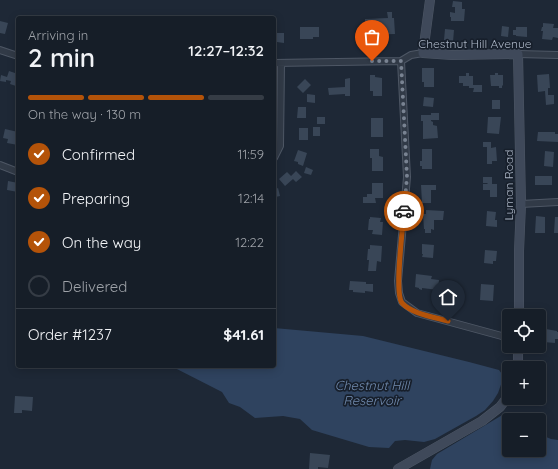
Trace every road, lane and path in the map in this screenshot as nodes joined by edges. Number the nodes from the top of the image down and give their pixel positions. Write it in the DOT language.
graph roads {
  1 [pos="430,0"];
  2 [pos="0,50"];
  3 [pos="423,53"];
  4 [pos="518,54"];
  5 [pos="16,55"];
  6 [pos="558,55"];
  7 [pos="401,61"];
  8 [pos="277,63"];
  9 [pos="276,154"];
  10 [pos="0,165"];
  11 [pos="16,171"];
  12 [pos="558,202"];
  13 [pos="521,204"];
  14 [pos="519,309"];
  15 [pos="502,336"];
  16 [pos="502,404"];
  17 [pos="398,469"];
  1 -- 3 [label="street"];
  2 -- 5 [label="street"];
  3 -- 4 [label="street, Chestnut Hill Avenue"];
  3 -- 7 [label="street, Chestnut Hill Avenue"];
  4 -- 6 [label="street, Chestnut Hill Avenue"];
  4 -- 13 [label="street, Lyman Road"];
  7 -- 8 [label="street, Chestnut Hill Avenue"];
  7 -- 15 [label="street"];
  8 -- 9 [label="street"];
  10 -- 11 [label="street"];
  12 -- 13 [label="street"];
  13 -- 14 [label="street, Lyman Road"];
  16 -- 17 [label="street"];
}
